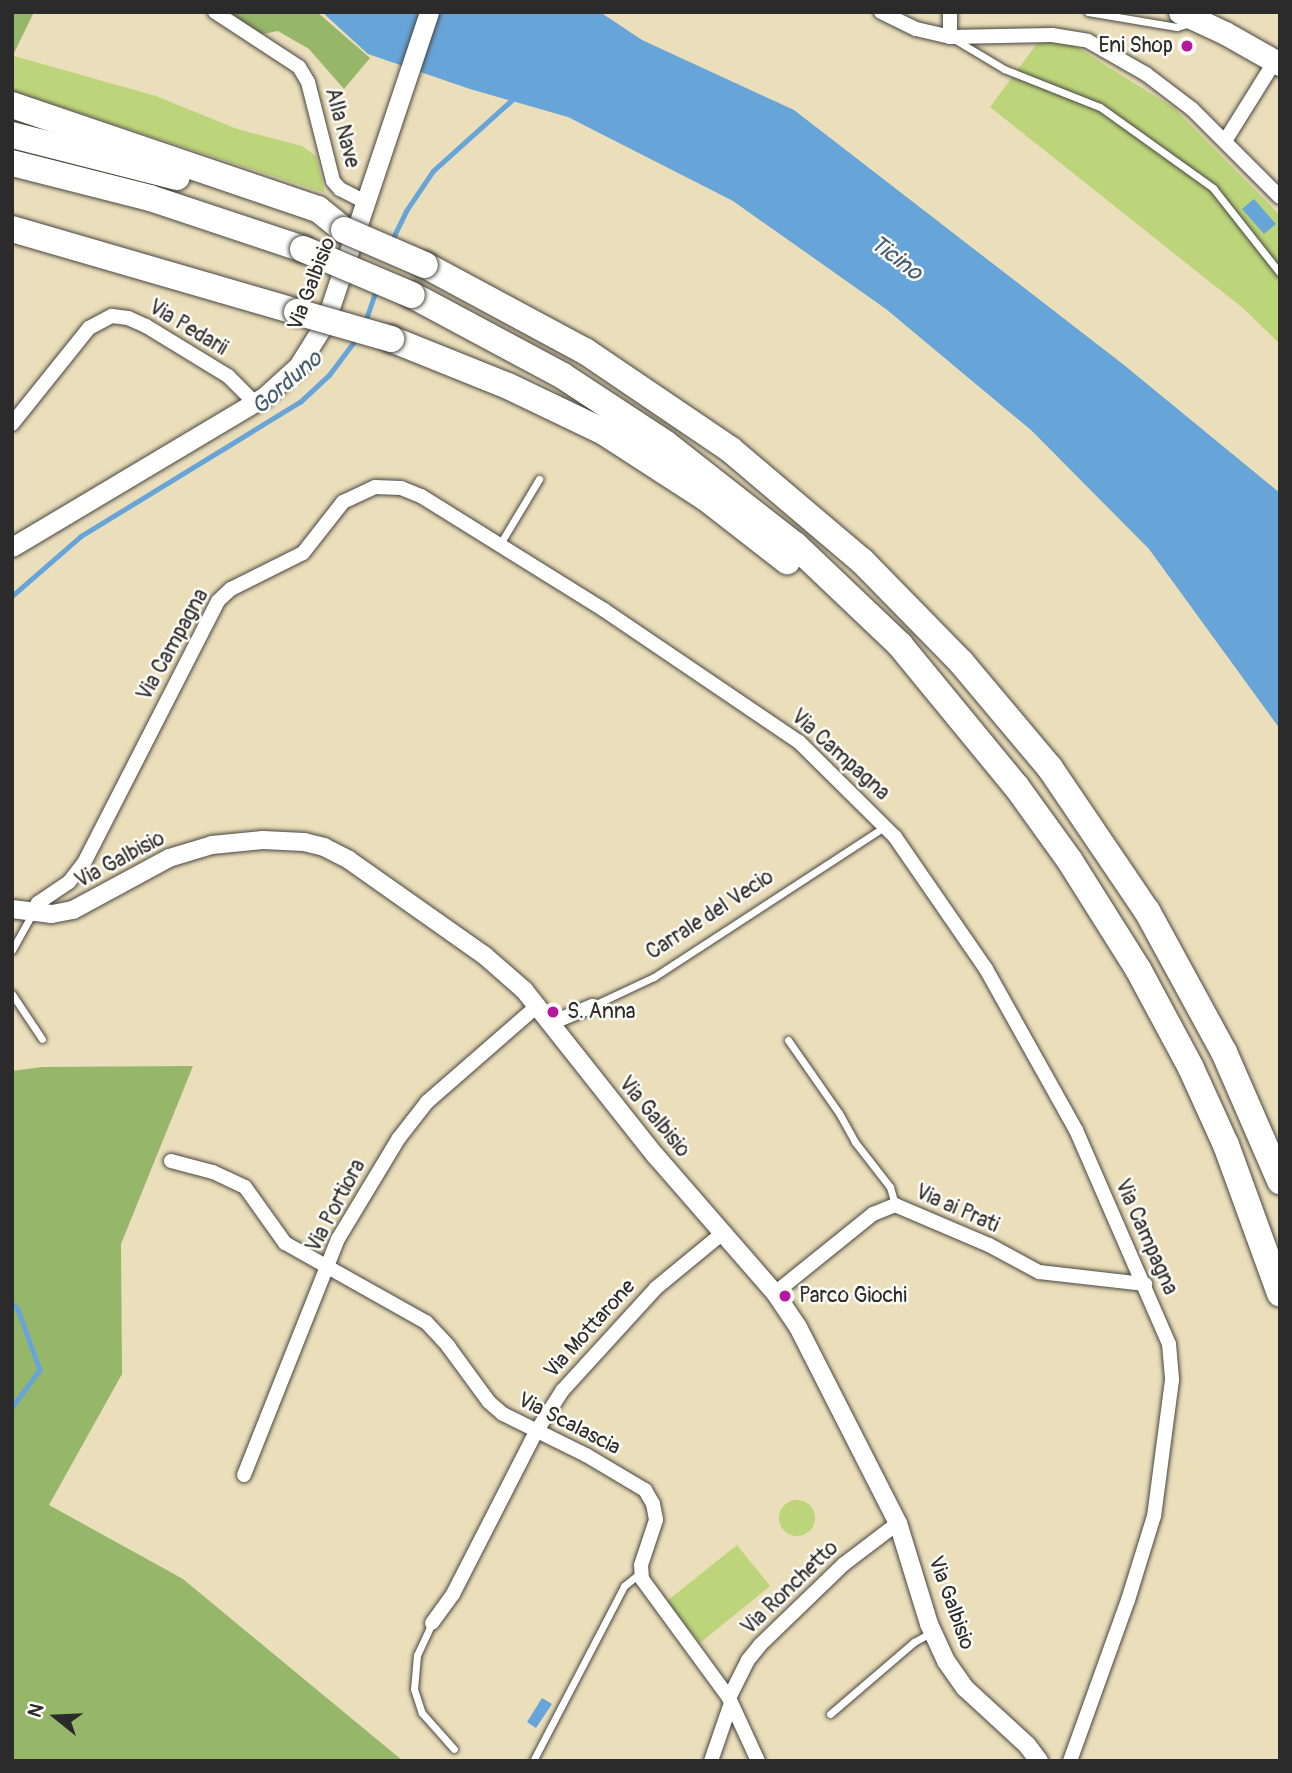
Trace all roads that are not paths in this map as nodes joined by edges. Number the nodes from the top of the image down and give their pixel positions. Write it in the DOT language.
graph roads {
  1 [pos="215,12"];
  2 [pos="429,12"];
  3 [pos="881,12"];
  4 [pos="950,12"];
  5 [pos="1088,12"];
  6 [pos="1187,15"];
  7 [pos="950,37"];
  8 [pos="1277,62"];
  9 [pos="12,105"];
  10 [pos="12,135"];
  11 [pos="1225,141"];
  12 [pos="12,163"];
  13 [pos="1280,197"];
  14 [pos="365,202"];
  15 [pos="315,216"];
  16 [pos="12,229"];
  17 [pos="1280,273"];
  18 [pos="255,403"];
  19 [pos="12,424"];
  20 [pos="539,479"];
  21 [pos="500,544"];
  22 [pos="12,547"];
  23 [pos="957,714"];
  24 [pos="886,826"];
  25 [pos="12,909"];
  26 [pos="32,913"];
  27 [pos="12,950"];
  28 [pos="12,993"];
  29 [pos="537,1006"];
  30 [pos="592,1006"];
  31 [pos="549,1024"];
  32 [pos="42,1039"];
  33 [pos="788,1040"];
  34 [pos="171,1161"];
  35 [pos="1280,1181"];
  36 [pos="895,1205"];
  37 [pos="724,1231"];
  38 [pos="327,1266"];
  39 [pos="1145,1284"];
  40 [pos="775,1293"];
  41 [pos="1280,1293"];
  42 [pos="536,1432"];
  43 [pos="244,1475"];
  44 [pos="898,1522"];
  45 [pos="641,1573"];
  46 [pos="432,1623"];
  47 [pos="932,1632"];
  48 [pos="730,1700"];
  49 [pos="830,1714"];
  50 [pos="454,1749"];
  51 [pos="533,1761"];
  52 [pos="710,1761"];
  53 [pos="758,1761"];
  54 [pos="1039,1761"];
  55 [pos="1070,1761"];
  1 -- 14 [label="street, Alla Nave"];
  2 -- 14 [label="main road, Via Galbisio"];
  3 -- 7 [label="street"];
  4 -- 7 [label="street"];
  5 -- 6 [label="lane"];
  6 -- 8 [label="main road"];
  7 -- 11 [label="street"];
  7 -- 17 [label="lane"];
  8 -- 11 [label="street"];
  9 -- 15 [label="highway"];
  10 -- 15 [label="highway"];
  11 -- 13 [label="street"];
  12 -- 23 [label="highway, bridge"];
  14 -- 18 [label="main road, Via Galbisio"];
  15 -- 35 [label="highway, bridge"];
  16 -- 23 [label="highway, bridge"];
  18 -- 19 [label="street, Via Pedarii"];
  18 -- 22 [label="main road, Via Galbisio"];
  20 -- 21 [label="lane"];
  21 -- 24 [label="street, Via Campagna"];
  21 -- 26 [label="street, Via Campagna"];
  23 -- 41 [label="highway"];
  24 -- 30 [label="lane, Carrale del Vecio"];
  24 -- 39 [label="street, Via Campagna"];
  25 -- 26 [label="street, Via Galbisio"];
  26 -- 27 [label="lane"];
  26 -- 29 [label="street, Via Galbisio"];
  28 -- 32 [label="lane"];
  29 -- 31 [label="street, Via Galbisio"];
  29 -- 38 [label="street, Via Portiora"];
  30 -- 31 [label="street, Carrale del Vecio"];
  31 -- 37 [label="street, Via Galbisio"];
  33 -- 36 [label="lane"];
  34 -- 38 [label="street, Via Scalascia"];
  36 -- 39 [label="street, Via ai Prati"];
  36 -- 40 [label="street, Via ai Prati"];
  37 -- 40 [label="street, Via Galbisio"];
  37 -- 42 [label="street, Via Mottarone"];
  38 -- 42 [label="street, Via Scalascia"];
  38 -- 43 [label="street, Via Portiora"];
  39 -- 55 [label="street, Via Campagna"];
  40 -- 44 [label="street, Via Galbisio"];
  42 -- 45 [label="street, Via Scalascia"];
  42 -- 46 [label="street, Via Mottarone"];
  44 -- 47 [label="street, Via Galbisio"];
  44 -- 48 [label="street, Via Ronchetto"];
  45 -- 48 [label="street"];
  45 -- 51 [label="lane"];
  46 -- 50 [label="lane"];
  47 -- 49 [label="lane"];
  47 -- 54 [label="street, Via Galbisio"];
  48 -- 52 [label="street, Via Ronchetto"];
  48 -- 53 [label="street"];
}
